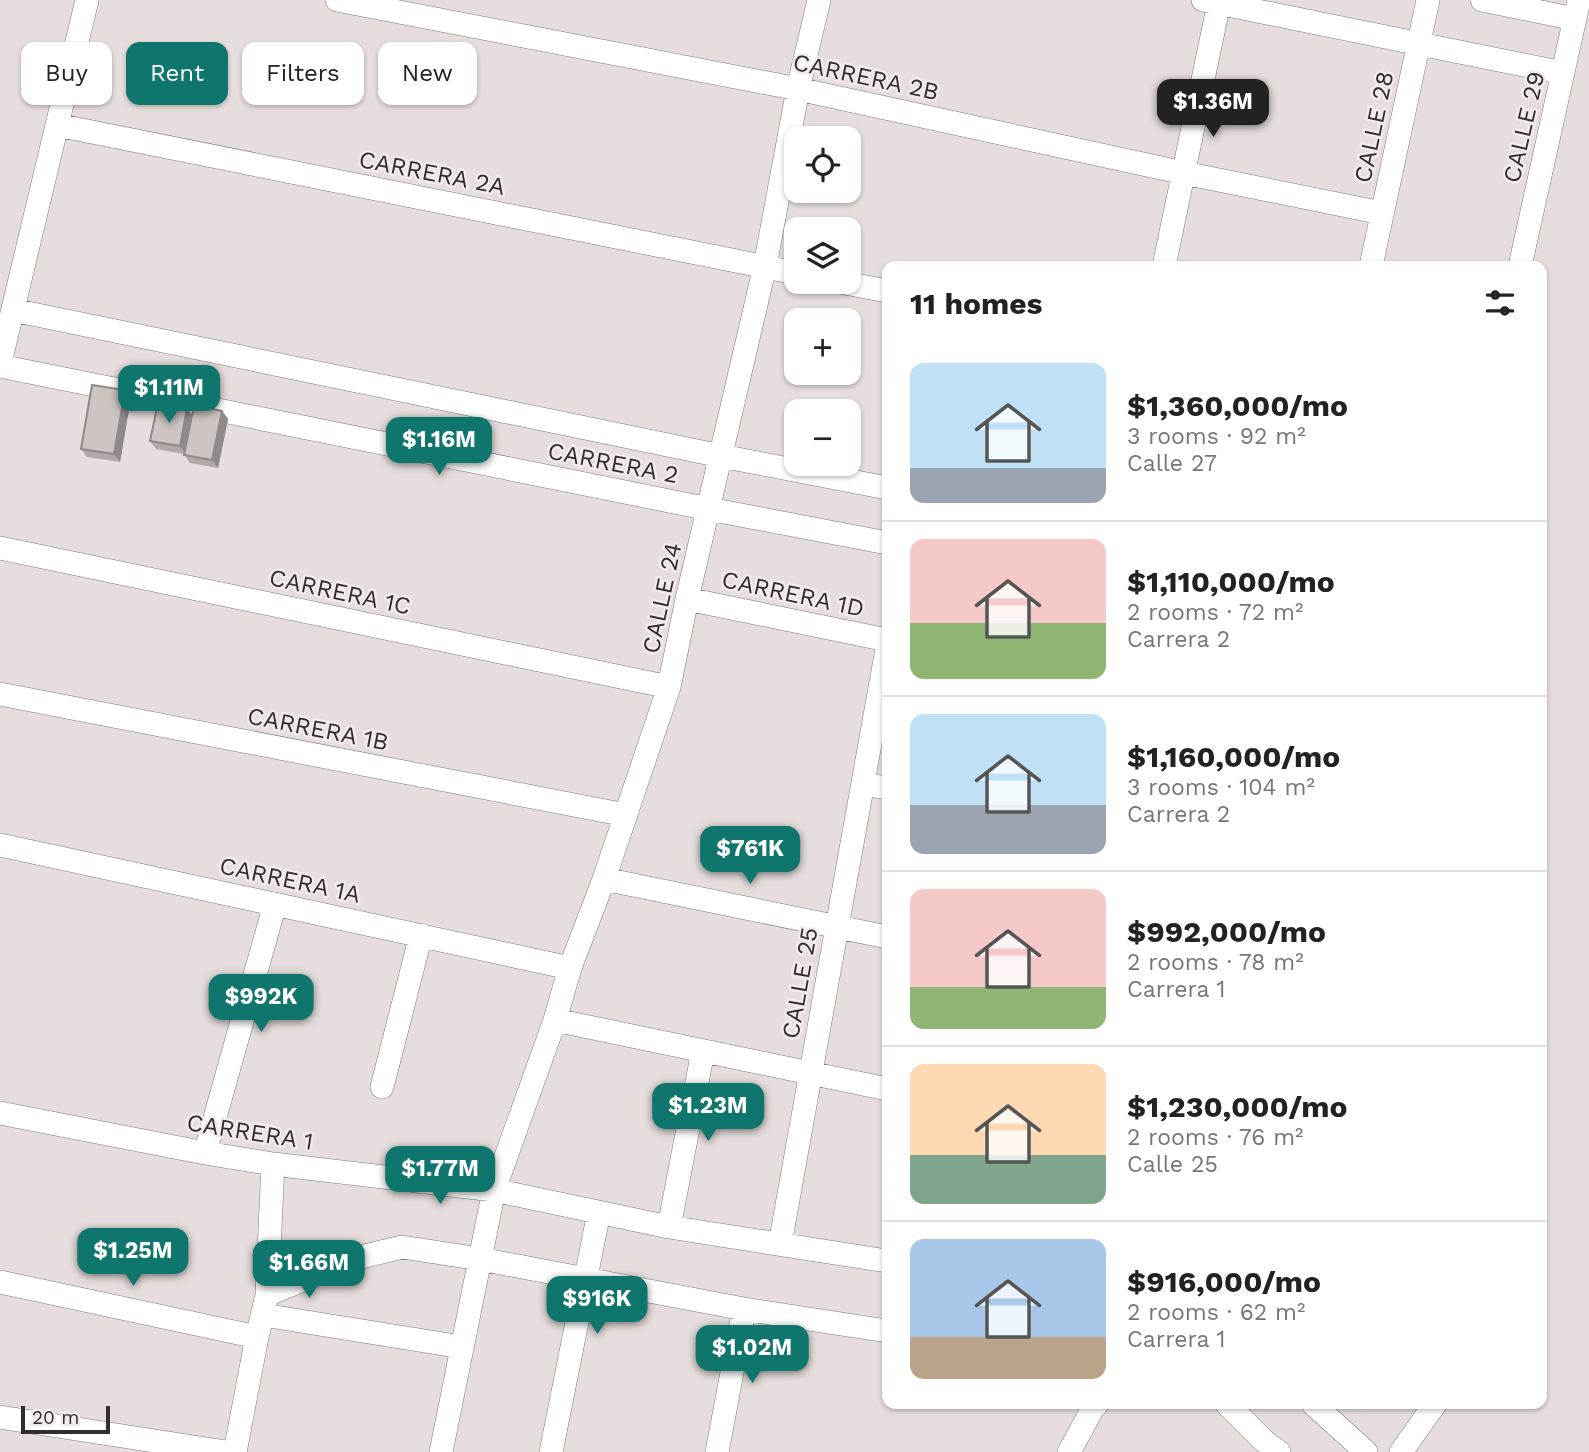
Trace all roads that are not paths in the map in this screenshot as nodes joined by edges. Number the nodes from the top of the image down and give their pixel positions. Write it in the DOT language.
graph roads {
  1 [pos="87,0"];
  2 [pos="337,0"];
  3 [pos="819,0"];
  4 [pos="1428,0"];
  5 [pos="1482,0"];
  6 [pos="1211,2"];
  7 [pos="1577,9"];
  8 [pos="1419,43"];
  9 [pos="1563,73"];
  10 [pos="798,89"];
  11 [pos="57,125"];
  12 [pos="1184,173"];
  13 [pos="1382,213"];
  14 [pos="1165,261"];
  15 [pos="1372,261"];
  16 [pos="1521,261"];
  17 [pos="765,266"];
  18 [pos="784,270"];
  19 [pos="861,286"];
  20 [pos="882,291"];
  21 [pos="13,310"];
  22 [pos="0,364"];
  23 [pos="720,456"];
  24 [pos="882,487"];
  25 [pos="709,509"];
  26 [pos="882,541"];
  27 [pos="0,548"];
  28 [pos="687,599"];
  29 [pos="882,639"];
  30 [pos="882,677"];
  31 [pos="669,687"];
  32 [pos="0,694"];
  33 [pos="863,784"];
  34 [pos="882,787"];
  35 [pos="626,815"];
  36 [pos="0,845"];
  37 [pos="604,879"];
  38 [pos="275,904"];
  39 [pos="837,926"];
  40 [pos="421,936"];
  41 [pos="882,936"];
  42 [pos="570,968"];
  43 [pos="555,1020"];
  44 [pos="703,1051"];
  45 [pos="811,1073"];
  46 [pos="382,1087"];
  47 [pos="882,1088"];
  48 [pos="0,1113"];
  49 [pos="205,1153"];
  50 [pos="273,1164"];
  51 [pos="494,1190"];
  52 [pos="599,1212"];
  53 [pos="669,1227"];
  54 [pos="780,1244"];
  55 [pos="481,1259"];
  56 [pos="882,1260"];
  57 [pos="586,1278"];
  58 [pos="0,1282"];
  59 [pos="744,1309"];
  60 [pos="262,1316"];
  61 [pos="882,1330"];
  62 [pos="462,1348"];
  63 [pos="1092,1409"];
  64 [pos="1232,1409"];
  65 [pos="1319,1409"];
  66 [pos="1431,1409"];
  67 [pos="0,1417"];
  68 [pos="1267,1448"];
  69 [pos="226,1452"];
  70 [pos="235,1452"];
  71 [pos="441,1452"];
  72 [pos="551,1452"];
  73 [pos="717,1452"];
  74 [pos="1069,1452"];
  75 [pos="1366,1452"];
  76 [pos="1401,1452"];
  1 -- 11 [label="street"];
  2 -- 10 [label="street, CARRERA 2B"];
  3 -- 10 [label="street, CALLE 24"];
  4 -- 8 [label="street, CALLE 28"];
  5 -- 7 [label="street"];
  6 -- 8 [label="street"];
  6 -- 12 [label="street"];
  7 -- 9 [label="street, CALLE 29"];
  8 -- 9 [label="street"];
  8 -- 13 [label="street, CALLE 28"];
  9 -- 16 [label="street, CALLE 29"];
  10 -- 12 [label="street, CARRERA 2B"];
  10 -- 17 [label="street, CALLE 24"];
  11 -- 17 [label="street, CARRERA 2A"];
  11 -- 21 [label="street"];
  12 -- 13 [label="street, CARRERA 2B"];
  12 -- 14 [label="street"];
  13 -- 15 [label="street, CALLE 28"];
  17 -- 18 [label="street, CARRERA 2A"];
  17 -- 23 [label="street, CALLE 24"];
  19 -- 20 [label="street"];
  21 -- 22 [label="street"];
  21 -- 23 [label="street, CARRERA 2"];
  22 -- 25 [label="street, CARRERA 2"];
  23 -- 24 [label="street, CARRERA 2"];
  23 -- 25 [label="street, CALLE 24"];
  25 -- 26 [label="street, CARRERA 2"];
  25 -- 28 [label="street, CALLE 24"];
  27 -- 31 [label="street, CARRERA 1C"];
  28 -- 29 [label="street, CARRERA 1D"];
  28 -- 31 [label="street, CALLE 24"];
  30 -- 33 [label="street, CALLE 25"];
  31 -- 35 [label="street, CALLE 24"];
  32 -- 35 [label="street, CARRERA 1B"];
  33 -- 34 [label="street"];
  33 -- 39 [label="street, CALLE 25"];
  35 -- 37 [label="street, CALLE 24"];
  36 -- 38 [label="street, CARRERA 1A"];
  37 -- 39 [label="street"];
  37 -- 42 [label="street, CALLE 24"];
  38 -- 40 [label="street, CARRERA 1A"];
  38 -- 49 [label="street"];
  39 -- 41 [label="street"];
  39 -- 45 [label="street, CALLE 25"];
  40 -- 42 [label="street, CARRERA 1A"];
  40 -- 46 [label="street"];
  42 -- 43 [label="street, CALLE 24"];
  43 -- 44 [label="street"];
  43 -- 51 [label="street, CALLE 24"];
  44 -- 45 [label="street"];
  44 -- 53 [label="street"];
  45 -- 47 [label="street"];
  45 -- 54 [label="street, CALLE 25"];
  48 -- 49 [label="street, CARRERA 1"];
  49 -- 50 [label="street, CARRERA 1"];
  50 -- 51 [label="street, CARRERA 1"];
  50 -- 60 [label="street"];
  51 -- 52 [label="street, CARRERA 1"];
  51 -- 55 [label="street"];
  52 -- 53 [label="street, CARRERA 1"];
  52 -- 57 [label="street"];
  53 -- 54 [label="street, CARRERA 1"];
  54 -- 56 [label="street, CARRERA 1"];
  55 -- 57 [label="street"];
  55 -- 60 [label="street"];
  55 -- 62 [label="street"];
  57 -- 59 [label="street"];
  57 -- 72 [label="street"];
  58 -- 60 [label="street"];
  59 -- 61 [label="street"];
  59 -- 73 [label="street"];
  60 -- 62 [label="street"];
  60 -- 70 [label="street"];
  62 -- 71 [label="street"];
  63 -- 74 [label="street"];
  64 -- 68 [label="street"];
  65 -- 75 [label="street"];
  66 -- 76 [label="street"];
  67 -- 69 [label="street"];
}
